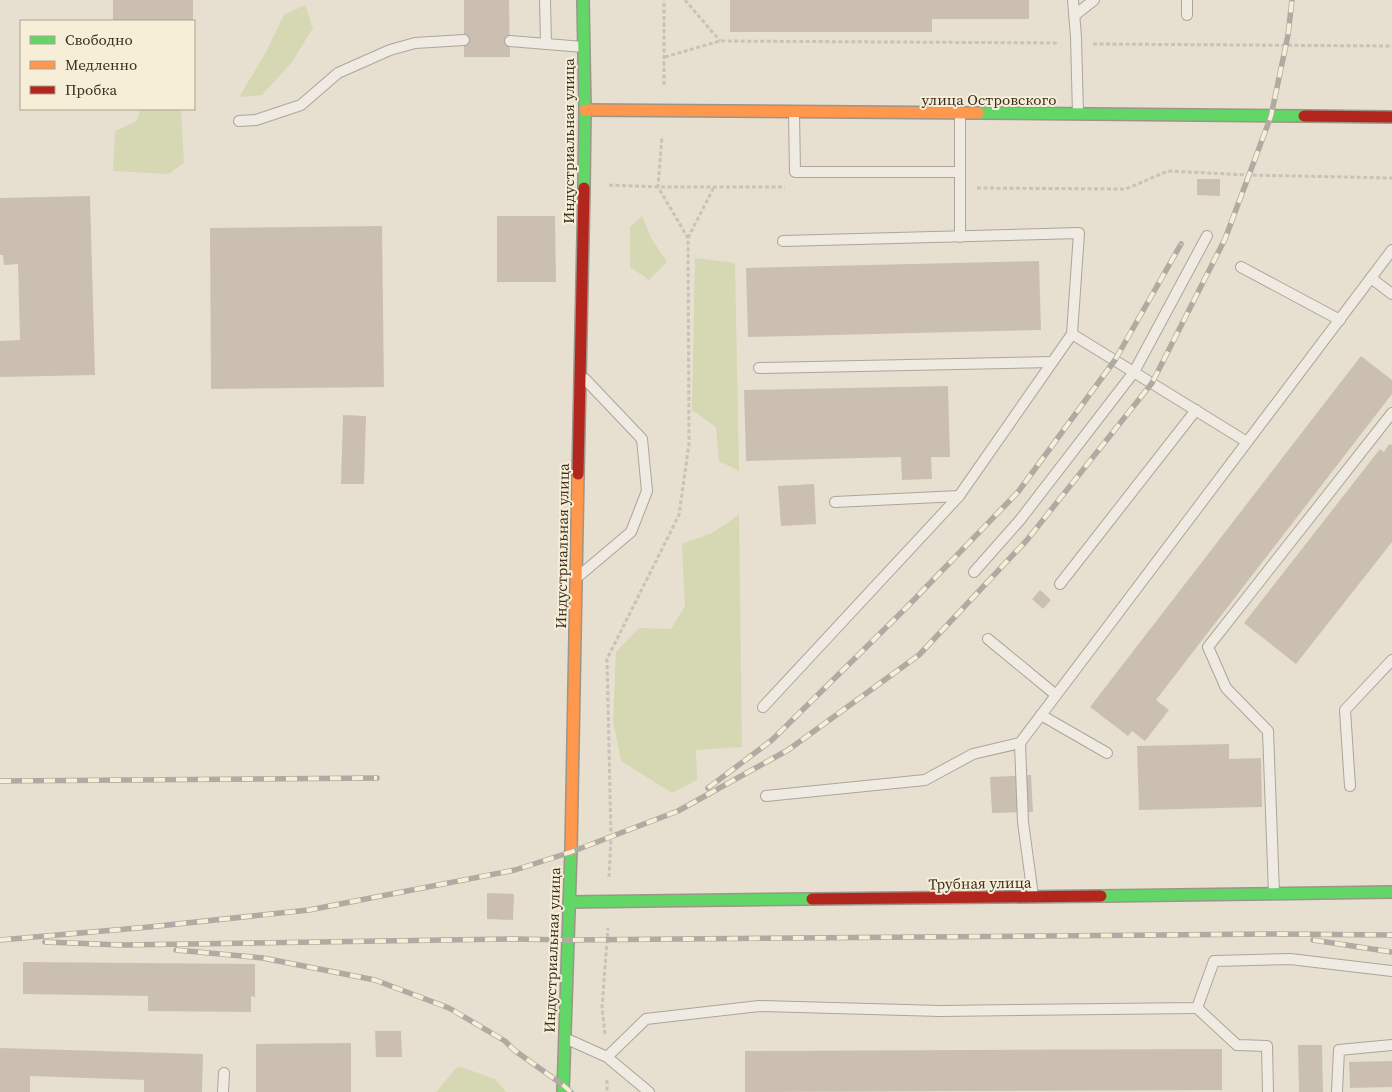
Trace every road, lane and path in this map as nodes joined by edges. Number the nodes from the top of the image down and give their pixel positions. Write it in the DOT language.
graph roads {
  1 [pos="545,0"];
  2 [pos="583,0"];
  3 [pos="685,0"];
  4 [pos="1073,0"];
  5 [pos="1094,0"];
  6 [pos="1186,0"];
  7 [pos="1074,15"];
  8 [pos="1187,16"];
  9 [pos="464,40"];
  10 [pos="510,41"];
  11 [pos="720,41"];
  12 [pos="546,44"];
  13 [pos="1076,44"];
  14 [pos="1392,46"];
  15 [pos="584,47"];
  16 [pos="665,57"];
  17 [pos="585,110"];
  18 [pos="794,112"];
  19 [pos="960,114"];
  20 [pos="1078,114"];
  21 [pos="1392,117"];
  22 [pos="239,121"];
  23 [pos="960,172"];
  24 [pos="714,187"];
  25 [pos="1207,236"];
  26 [pos="960,237"];
  27 [pos="688,238"];
  28 [pos="783,241"];
  29 [pos="1392,250"];
  30 [pos="1240,267"];
  31 [pos="1371,278"];
  32 [pos="1392,294"];
  33 [pos="1340,320"];
  34 [pos="1072,334"];
  35 [pos="1052,362"];
  36 [pos="758,368"];
  37 [pos="1134,372"];
  38 [pos="580,373"];
  39 [pos="1196,410"];
  40 [pos="1392,413"];
  41 [pos="1247,442"];
  42 [pos="959,496"];
  43 [pos="835,502"];
  44 [pos="974,572"];
  45 [pos="576,579"];
  46 [pos="1060,584"];
  47 [pos="988,639"];
  48 [pos="1392,660"];
  49 [pos="1056,695"];
  50 [pos="762,706"];
  51 [pos="1041,715"];
  52 [pos="1020,743"];
  53 [pos="1107,753"];
  54 [pos="1350,786"];
  55 [pos="766,796"];
  56 [pos="1392,892"];
  57 [pos="1274,894"];
  58 [pos="1034,897"];
  59 [pos="569,902"];
  60 [pos="1392,971"];
  61 [pos="1197,1008"];
  62 [pos="564,1038"];
  63 [pos="1392,1045"];
  64 [pos="607,1056"];
  65 [pos="224,1073"];
  66 [pos="223,1092"];
  67 [pos="563,1092"];
  68 [pos="649,1092"];
  69 [pos="1268,1092"];
  70 [pos="1337,1092"];
  1 -- 12 [label="lane"];
  2 -- 15 [label="main road, Индустриальная улица"];
  3 -- 11 [label="path"];
  4 -- 7 [label="lane"];
  5 -- 7 [label="lane"];
  6 -- 8 [label="lane"];
  7 -- 13 [label="lane"];
  9 -- 22 [label="lane"];
  10 -- 12 [label="lane"];
  11 -- 13 [label="path"];
  11 -- 16 [label="path"];
  12 -- 15 [label="lane"];
  13 -- 14 [label="path"];
  13 -- 20 [label="lane"];
  15 -- 17 [label="main road, Индустриальная улица"];
  17 -- 18 [label="main road, улица Островского"];
  17 -- 38 [label="main road, Индустриальная улица"];
  18 -- 19 [label="main road, улица Островского"];
  18 -- 23 [label="lane"];
  19 -- 20 [label="main road, улица Островского"];
  19 -- 23 [label="lane"];
  20 -- 21 [label="main road, улица Островского"];
  23 -- 26 [label="lane"];
  24 -- 27 [label="path"];
  25 -- 37 [label="lane"];
  26 -- 28 [label="lane"];
  26 -- 34 [label="lane"];
  29 -- 31 [label="lane"];
  30 -- 33 [label="lane"];
  31 -- 32 [label="lane"];
  31 -- 33 [label="lane"];
  33 -- 41 [label="lane"];
  34 -- 35 [label="lane"];
  34 -- 37 [label="lane"];
  35 -- 36 [label="lane"];
  35 -- 42 [label="lane"];
  37 -- 39 [label="lane"];
  37 -- 44 [label="lane"];
  38 -- 45 [label="main road, Индустриальная улица"];
  38 -- 45 [label="lane"];
  39 -- 41 [label="lane"];
  39 -- 46 [label="lane"];
  40 -- 57 [label="lane"];
  41 -- 49 [label="lane"];
  42 -- 43 [label="lane"];
  42 -- 50 [label="lane"];
  45 -- 59 [label="main road, Индустриальная улица"];
  47 -- 49 [label="lane"];
  48 -- 54 [label="lane"];
  49 -- 51 [label="lane"];
  51 -- 52 [label="lane"];
  51 -- 53 [label="lane"];
  52 -- 55 [label="lane"];
  52 -- 58 [label="lane"];
  56 -- 57 [label="main road, Трубная улица"];
  57 -- 58 [label="main road, Трубная улица"];
  58 -- 59 [label="main road, Трубная улица"];
  59 -- 62 [label="main road, Индустриальная улица"];
  60 -- 61 [label="lane"];
  61 -- 64 [label="lane"];
  61 -- 69 [label="lane"];
  62 -- 64 [label="lane"];
  62 -- 67 [label="main road, Индустриальная улица"];
  63 -- 70 [label="lane"];
  64 -- 68 [label="lane"];
  65 -- 66 [label="lane"];
}
